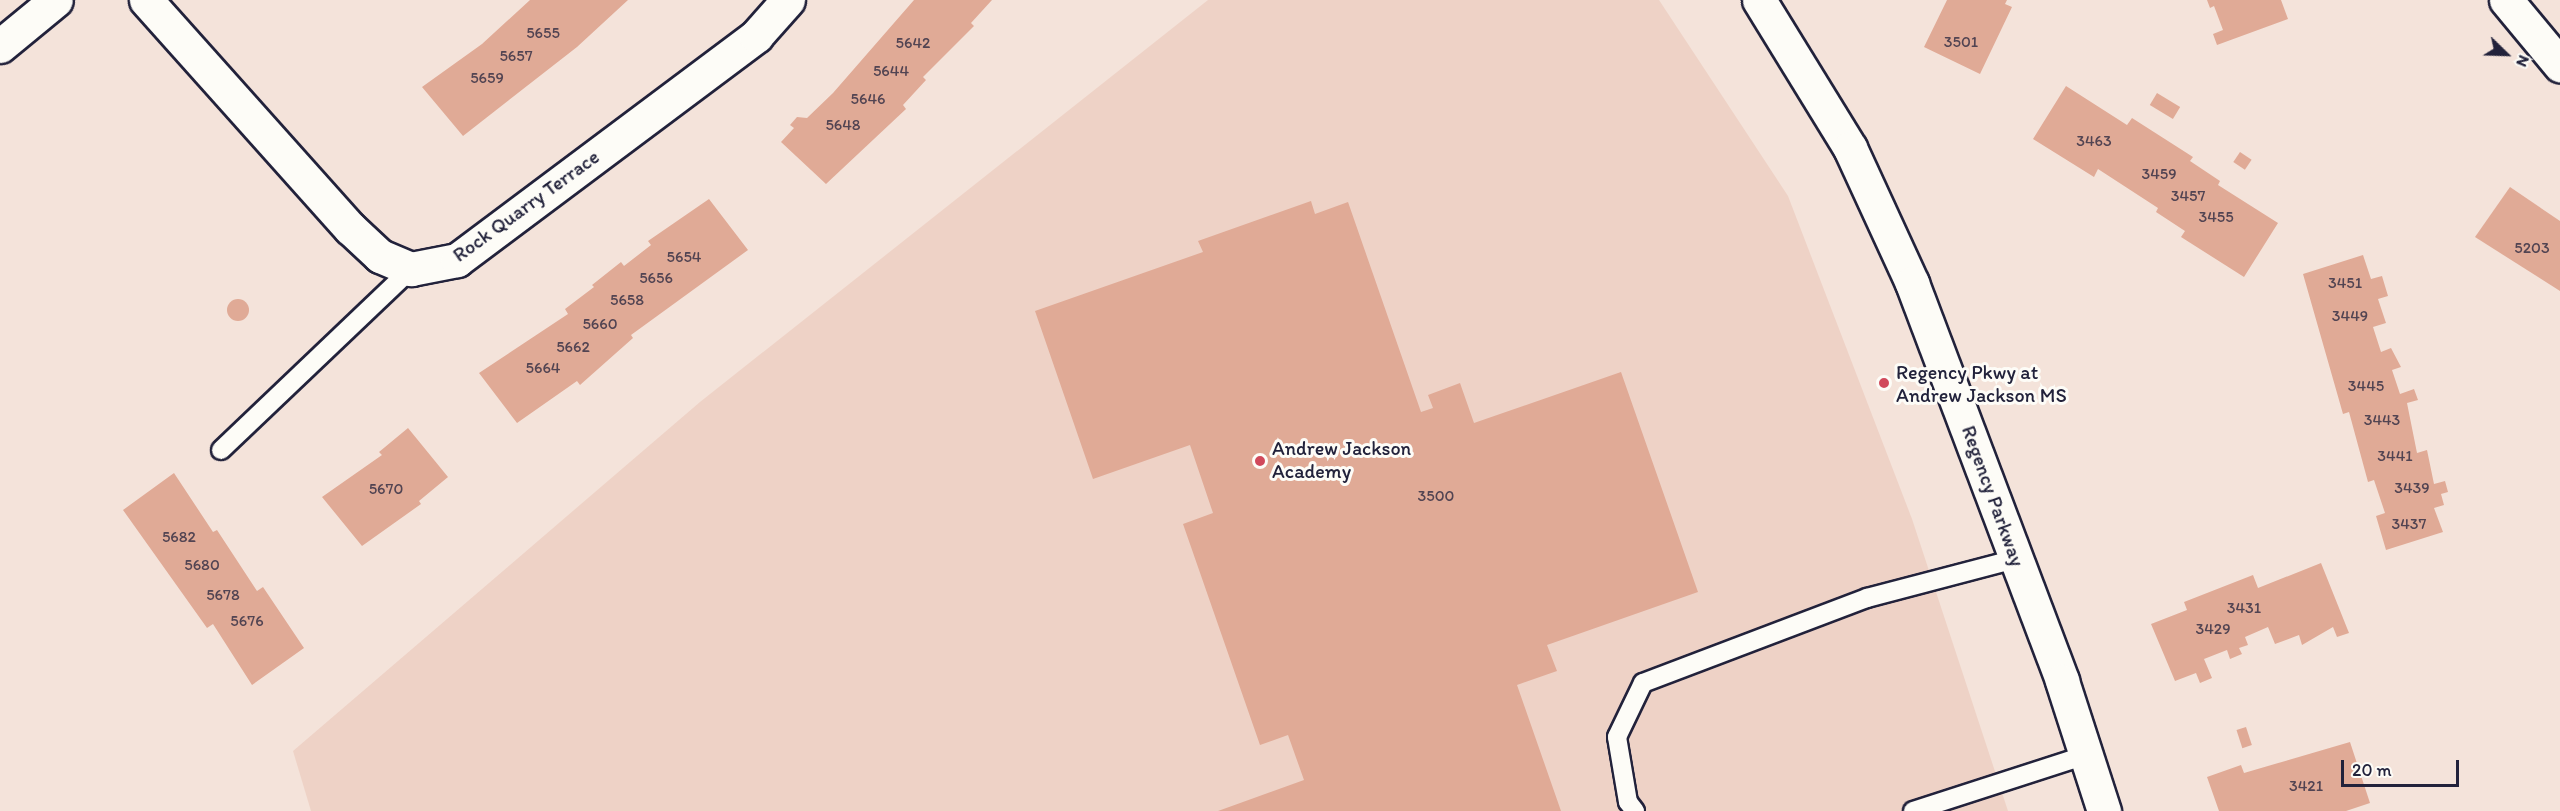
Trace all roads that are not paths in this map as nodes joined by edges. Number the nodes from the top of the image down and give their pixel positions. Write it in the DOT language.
graph roads {
  1 [pos="56,0"];
  2 [pos="146,0"];
  3 [pos="788,0"];
  4 [pos="1759,0"];
  5 [pos="2506,0"];
  6 [pos="0,46"];
  7 [pos="2560,65"];
  8 [pos="411,269"];
  9 [pos="221,450"];
  10 [pos="2016,559"];
  11 [pos="2086,755"];
  12 [pos="1635,811"];
  13 [pos="1913,811"];
  14 [pos="2104,811"];
  1 -- 6 [label="street"];
  2 -- 8 [label="street"];
  3 -- 8 [label="street, Rock Quarry Terrace"];
  4 -- 10 [label="street, Regency Parkway"];
  5 -- 7 [label="street"];
  8 -- 9 [label="lane"];
  10 -- 11 [label="street, Regency Parkway"];
  10 -- 12 [label="lane"];
  11 -- 13 [label="lane"];
  11 -- 14 [label="street, Regency Parkway"];
}
